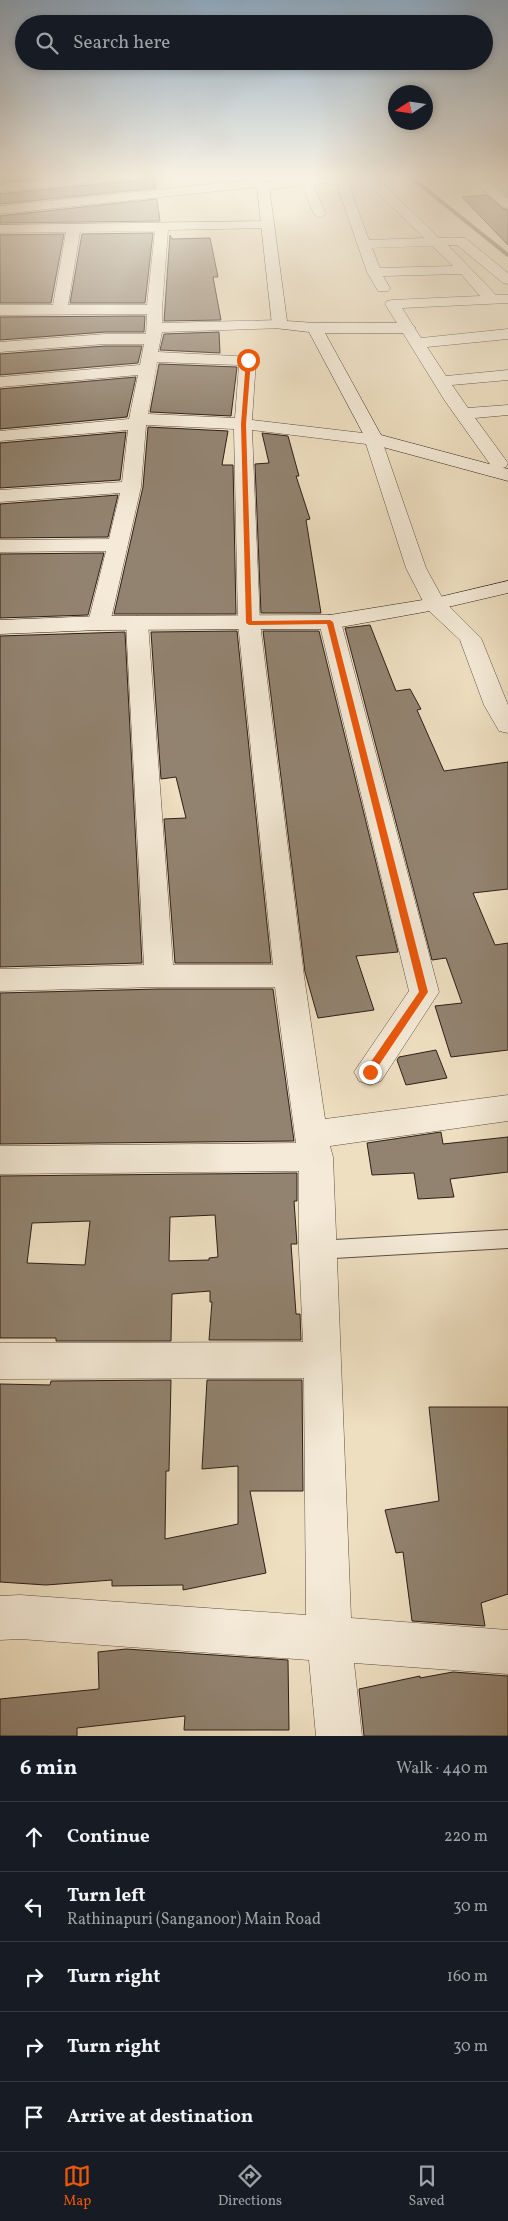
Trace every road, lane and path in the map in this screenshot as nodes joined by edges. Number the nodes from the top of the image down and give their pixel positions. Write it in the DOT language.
graph roads {
  1 [pos="69,255"];
  2 [pos="159,255"];
  3 [pos="271,255"];
  4 [pos="368,255"];
  5 [pos="450,255"];
  6 [pos="477,255"];
  7 [pos="465,270"];
  8 [pos="374,272"];
  9 [pos="508,280"];
  10 [pos="491,299"];
  11 [pos="508,299"];
  12 [pos="392,304"];
  13 [pos="154,309"];
  14 [pos="0,310"];
  15 [pos="60,310"];
  16 [pos="280,325"];
  17 [pos="315,328"];
  18 [pos="154,333"];
  19 [pos="508,334"];
  20 [pos="412,335"];
  21 [pos="0,348"];
  22 [pos="147,363"];
  23 [pos="508,374"];
  24 [pos="440,381"];
  25 [pos="0,382"];
  26 [pos="508,410"];
  27 [pos="463,414"];
  28 [pos="137,422"];
  29 [pos="243,424"];
  30 [pos="0,436"];
  31 [pos="374,439"];
  32 [pos="506,469"];
  33 [pos="131,487"];
  34 [pos="0,496"];
  35 [pos="118,545"];
  36 [pos="0,546"];
  37 [pos="508,587"];
  38 [pos="435,604"];
  39 [pos="330,622"];
  40 [pos="99,623"];
  41 [pos="136,623"];
  42 [pos="249,623"];
  43 [pos="0,627"];
  44 [pos="500,690"];
  45 [pos="508,726"];
  46 [pos="159,976"];
  47 [pos="289,976"];
  48 [pos="0,980"];
  49 [pos="370,1072"];
  50 [pos="508,1108"];
  51 [pos="313,1146"];
  52 [pos="0,1160"];
  53 [pos="508,1239"];
  54 [pos="317,1250"];
  55 [pos="323,1360"];
  56 [pos="0,1361"];
  57 [pos="0,1618"];
  58 [pos="329,1639"];
  59 [pos="508,1652"];
  60 [pos="339,1736"];
  1 -- 15 [label="street"];
  2 -- 13 [label="street"];
  3 -- 16 [label="street"];
  4 -- 8 [label="street"];
  5 -- 7 [label="street"];
  6 -- 9 [label="street"];
  7 -- 8 [label="street"];
  7 -- 10 [label="street"];
  8 -- 12 [label="street"];
  10 -- 11 [label="street"];
  10 -- 12 [label="street"];
  12 -- 20 [label="street"];
  13 -- 15 [label="street"];
  13 -- 18 [label="street"];
  14 -- 15 [label="street"];
  16 -- 17 [label="street"];
  16 -- 18 [label="street"];
  17 -- 20 [label="street"];
  17 -- 31 [label="street"];
  18 -- 21 [label="street"];
  18 -- 22 [label="street"];
  19 -- 20 [label="street"];
  20 -- 24 [label="street"];
  22 -- 25 [label="street"];
  22 -- 28 [label="street"];
  22 -- 29 [label="street"];
  23 -- 24 [label="street"];
  24 -- 27 [label="street"];
  26 -- 27 [label="street"];
  27 -- 32 [label="street"];
  28 -- 29 [label="street"];
  28 -- 30 [label="street"];
  28 -- 33 [label="street"];
  29 -- 31 [label="street"];
  29 -- 42 [label="street"];
  31 -- 32 [label="street"];
  31 -- 38 [label="street"];
  33 -- 34 [label="street"];
  33 -- 35 [label="street"];
  35 -- 36 [label="street"];
  35 -- 40 [label="street"];
  37 -- 38 [label="street"];
  38 -- 39 [label="street"];
  38 -- 44 [label="street"];
  39 -- 42 [label="street"];
  39 -- 49 [label="street"];
  40 -- 41 [label="street"];
  40 -- 43 [label="street"];
  41 -- 42 [label="street"];
  41 -- 46 [label="street"];
  42 -- 47 [label="street"];
  44 -- 45 [label="street"];
  46 -- 47 [label="street"];
  46 -- 48 [label="street"];
  47 -- 51 [label="street"];
  50 -- 51 [label="street"];
  51 -- 52 [label="street"];
  51 -- 54 [label="street"];
  53 -- 54 [label="lane"];
  54 -- 55 [label="street"];
  55 -- 56 [label="street"];
  55 -- 58 [label="street"];
  57 -- 58 [label="street"];
  58 -- 59 [label="street"];
  58 -- 60 [label="street"];
}
